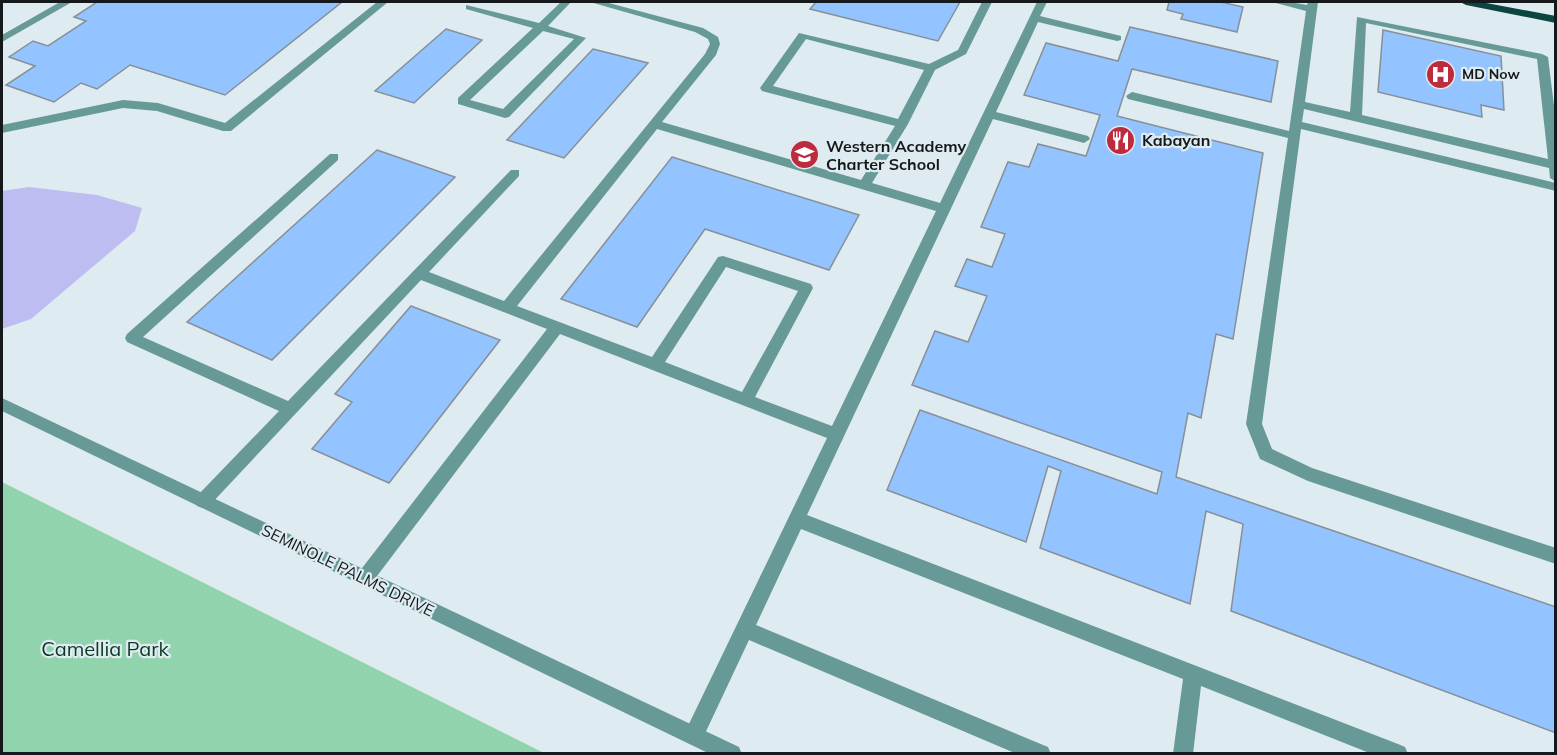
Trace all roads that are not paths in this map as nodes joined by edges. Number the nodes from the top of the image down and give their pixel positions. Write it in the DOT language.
graph roads {
  1 [pos="67,2"];
  2 [pos="383,2"];
  3 [pos="566,2"];
  4 [pos="595,2"];
  5 [pos="987,2"];
  6 [pos="1042,2"];
  7 [pos="1278,2"];
  8 [pos="1466,2"];
  9 [pos="1313,5"];
  10 [pos="470,7"];
  11 [pos="1034,18"];
  12 [pos="1556,20"];
  13 [pos="541,27"];
  14 [pos="1117,38"];
  15 [pos="2,39"];
  16 [pos="930,68"];
  17 [pos="1132,96"];
  18 [pos="1299,104"];
  19 [pos="989,114"];
  20 [pos="1356,118"];
  21 [pos="654,124"];
  22 [pos="902,124"];
  23 [pos="2,129"];
  24 [pos="1295,130"];
  25 [pos="1084,139"];
  26 [pos="334,157"];
  27 [pos="1554,165"];
  28 [pos="515,173"];
  29 [pos="1556,178"];
  30 [pos="864,186"];
  31 [pos="1556,187"];
  32 [pos="944,209"];
  33 [pos="420,274"];
  34 [pos="507,308"];
  35 [pos="557,327"];
  36 [pos="655,365"];
  37 [pos="746,400"];
  38 [pos="2,404"];
  39 [pos="291,408"];
  40 [pos="837,435"];
  41 [pos="203,501"];
  42 [pos="796,519"];
  43 [pos="1556,556"];
  44 [pos="365,578"];
  45 [pos="745,629"];
  46 [pos="1193,674"];
  47 [pos="694,735"];
  48 [pos="732,753"];
  49 [pos="1041,753"];
  50 [pos="1182,753"];
  51 [pos="1398,753"];
  1 -- 15 [label="street"];
  2 -- 23 [label="street"];
  3 -- 13 [label="street"];
  4 -- 21 [label="street"];
  5 -- 16 [label="street"];
  6 -- 11 [label="street"];
  7 -- 9 [label="street"];
  8 -- 12 [label="highway"];
  9 -- 18 [label="street"];
  10 -- 13 [label="street"];
  11 -- 14 [label="street"];
  11 -- 19 [label="street"];
  13 -- 13 [label="street"];
  16 -- 22 [label="street"];
  16 -- 22 [label="street"];
  17 -- 24 [label="street"];
  18 -- 20 [label="street"];
  18 -- 24 [label="street"];
  19 -- 25 [label="street"];
  19 -- 32 [label="street"];
  20 -- 27 [label="street"];
  20 -- 27 [label="street"];
  21 -- 30 [label="street"];
  21 -- 34 [label="street"];
  22 -- 30 [label="street"];
  24 -- 31 [label="street"];
  24 -- 43 [label="street"];
  26 -- 39 [label="street"];
  27 -- 29 [label="street"];
  28 -- 33 [label="street"];
  30 -- 32 [label="street"];
  32 -- 40 [label="street"];
  33 -- 34 [label="street"];
  33 -- 39 [label="street"];
  34 -- 35 [label="street"];
  35 -- 36 [label="street"];
  35 -- 44 [label="street"];
  36 -- 37 [label="street"];
  36 -- 37 [label="street"];
  37 -- 40 [label="street"];
  38 -- 41 [label="street, SEMINOLE PALMS DRIVE"];
  39 -- 41 [label="street"];
  40 -- 42 [label="street"];
  41 -- 44 [label="street, SEMINOLE PALMS DRIVE"];
  42 -- 45 [label="street"];
  42 -- 46 [label="street"];
  44 -- 47 [label="street, SEMINOLE PALMS DRIVE"];
  45 -- 47 [label="street"];
  45 -- 49 [label="street"];
  46 -- 50 [label="street"];
  46 -- 51 [label="street"];
  47 -- 48 [label="street, SEMINOLE PALMS DRIVE"];
}
